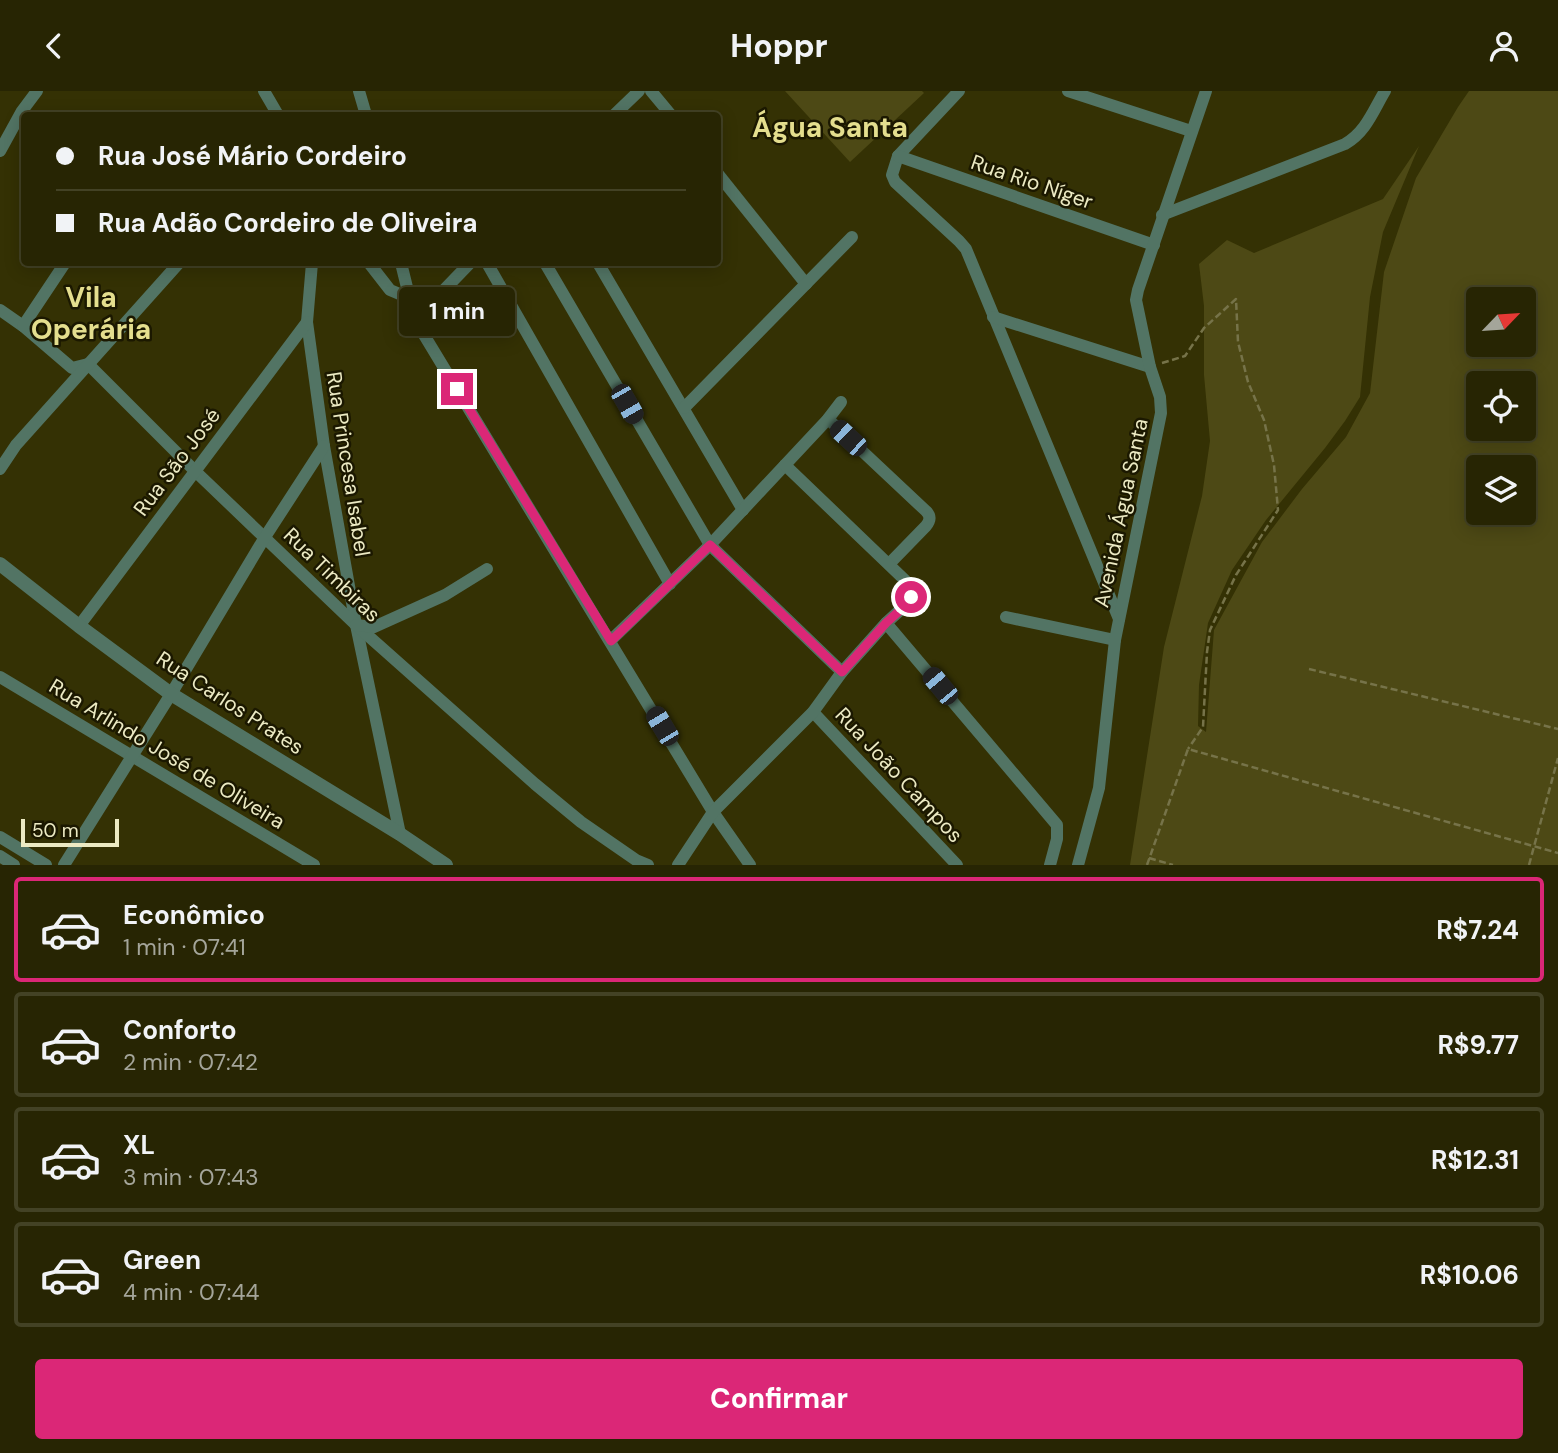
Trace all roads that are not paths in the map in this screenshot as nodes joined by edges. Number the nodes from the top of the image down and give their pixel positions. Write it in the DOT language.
graph roads {
  1 [pos="37,91"];
  2 [pos="264,91"];
  3 [pos="359,91"];
  4 [pos="639,91"];
  5 [pos="651,91"];
  6 [pos="959,91"];
  7 [pos="1068,91"];
  8 [pos="1206,91"];
  9 [pos="1385,91"];
  10 [pos="22,111"];
  11 [pos="26,112"];
  12 [pos="276,112"];
  13 [pos="365,112"];
  14 [pos="617,112"];
  15 [pos="668,112"];
  16 [pos="21,113"];
  17 [pos="1191,131"];
  18 [pos="0,151"];
  19 [pos="898,156"];
  20 [pos="721,178"];
  21 [pos="1163,215"];
  22 [pos="852,237"];
  23 [pos="1154,244"];
  24 [pos="63,266"];
  25 [pos="176,266"];
  26 [pos="312,266"];
  27 [pos="371,266"];
  28 [pos="402,266"];
  29 [pos="467,266"];
  30 [pos="489,266"];
  31 [pos="547,266"];
  32 [pos="600,266"];
  33 [pos="806,284"];
  34 [pos="409,298"];
  35 [pos="0,310"];
  36 [pos="993,317"];
  37 [pos="415,320"];
  38 [pos="307,322"];
  39 [pos="23,326"];
  40 [pos="88,364"];
  41 [pos="1150,367"];
  42 [pos="841,402"];
  43 [pos="684,408"];
  44 [pos="828,419"];
  45 [pos="324,446"];
  46 [pos="785,465"];
  47 [pos="0,468"];
  48 [pos="195,471"];
  49 [pos="743,510"];
  50 [pos="265,537"];
  51 [pos="710,545"];
  52 [pos="0,564"];
  53 [pos="889,564"];
  54 [pos="487,569"];
  55 [pos="670,584"];
  56 [pos="1006,617"];
  57 [pos="1119,619"];
  58 [pos="886,623"];
  59 [pos="356,625"];
  60 [pos="79,626"];
  61 [pos="1115,640"];
  62 [pos="611,641"];
  63 [pos="842,672"];
  64 [pos="0,677"];
  65 [pos="171,694"];
  66 [pos="813,712"];
  67 [pos="132,756"];
  68 [pos="713,812"];
  69 [pos="400,834"];
  70 [pos="0,837"];
  71 [pos="0,856"];
  72 [pos="14,865"];
  73 [pos="46,865"];
  74 [pos="64,865"];
  75 [pos="314,865"];
  76 [pos="446,865"];
  77 [pos="648,865"];
  78 [pos="678,865"];
  79 [pos="750,865"];
  80 [pos="957,865"];
  81 [pos="1050,865"];
  82 [pos="1078,865"];
  1 -- 10 [label="street"];
  2 -- 12 [label="street"];
  3 -- 13 [label="street"];
  4 -- 14 [label="street"];
  5 -- 15 [label="street"];
  6 -- 19 [label="street"];
  7 -- 17 [label="street"];
  8 -- 17 [label="street, Avenida Água Santa"];
  9 -- 21 [label="street"];
  10 -- 11 [label="street"];
  16 -- 18 [label="street"];
  17 -- 21 [label="street, Avenida Água Santa"];
  19 -- 23 [label="street, Rua Rio Níger"];
  19 -- 36 [label="street"];
  20 -- 33 [label="street"];
  21 -- 23 [label="street, Avenida Água Santa"];
  22 -- 33 [label="street"];
  23 -- 41 [label="street, Avenida Água Santa"];
  24 -- 39 [label="street"];
  25 -- 40 [label="street"];
  26 -- 38 [label="street, Rua Princesa Isabel"];
  27 -- 34 [label="street"];
  28 -- 34 [label="street"];
  29 -- 37 [label="street"];
  30 -- 55 [label="street"];
  31 -- 51 [label="street"];
  32 -- 43 [label="street"];
  33 -- 43 [label="street"];
  34 -- 37 [label="street"];
  35 -- 39 [label="street"];
  36 -- 41 [label="street"];
  36 -- 57 [label="street"];
  37 -- 62 [label="street"];
  38 -- 45 [label="street, Rua Princesa Isabel"];
  38 -- 48 [label="street, Rua São José"];
  39 -- 40 [label="street"];
  40 -- 47 [label="street"];
  40 -- 48 [label="street, Rua Timbiras"];
  41 -- 57 [label="street, Avenida Água Santa"];
  42 -- 44 [label="street"];
  43 -- 49 [label="street"];
  44 -- 46 [label="street"];
  44 -- 53 [label="street"];
  45 -- 50 [label="street"];
  45 -- 59 [label="street, Rua Princesa Isabel"];
  46 -- 49 [label="street"];
  46 -- 53 [label="street"];
  48 -- 50 [label="street, Rua Timbiras"];
  48 -- 60 [label="street, Rua São José"];
  49 -- 51 [label="street"];
  50 -- 59 [label="street, Rua Timbiras"];
  50 -- 65 [label="street"];
  51 -- 55 [label="street"];
  51 -- 63 [label="street"];
  52 -- 60 [label="street, Rua Carlos Prates"];
  53 -- 58 [label="street"];
  54 -- 59 [label="street"];
  55 -- 62 [label="street"];
  56 -- 61 [label="street"];
  57 -- 61 [label="street, Avenida Água Santa"];
  58 -- 63 [label="street"];
  58 -- 81 [label="street"];
  59 -- 69 [label="street, Rua Princesa Isabel"];
  59 -- 77 [label="street, Rua Timbiras"];
  60 -- 65 [label="street, Rua Carlos Prates"];
  61 -- 82 [label="street, Avenida Água Santa"];
  62 -- 68 [label="street"];
  63 -- 66 [label="street"];
  64 -- 67 [label="street, Rua Arlindo José de Oliveira"];
  65 -- 67 [label="street"];
  65 -- 69 [label="street, Rua Carlos Prates"];
  66 -- 68 [label="street"];
  66 -- 80 [label="street, Rua João Campos"];
  67 -- 74 [label="street"];
  67 -- 75 [label="street, Rua Arlindo José de Oliveira"];
  68 -- 78 [label="street"];
  68 -- 79 [label="street"];
  69 -- 76 [label="street, Rua Carlos Prates"];
  70 -- 73 [label="street"];
  71 -- 72 [label="street"];
}
